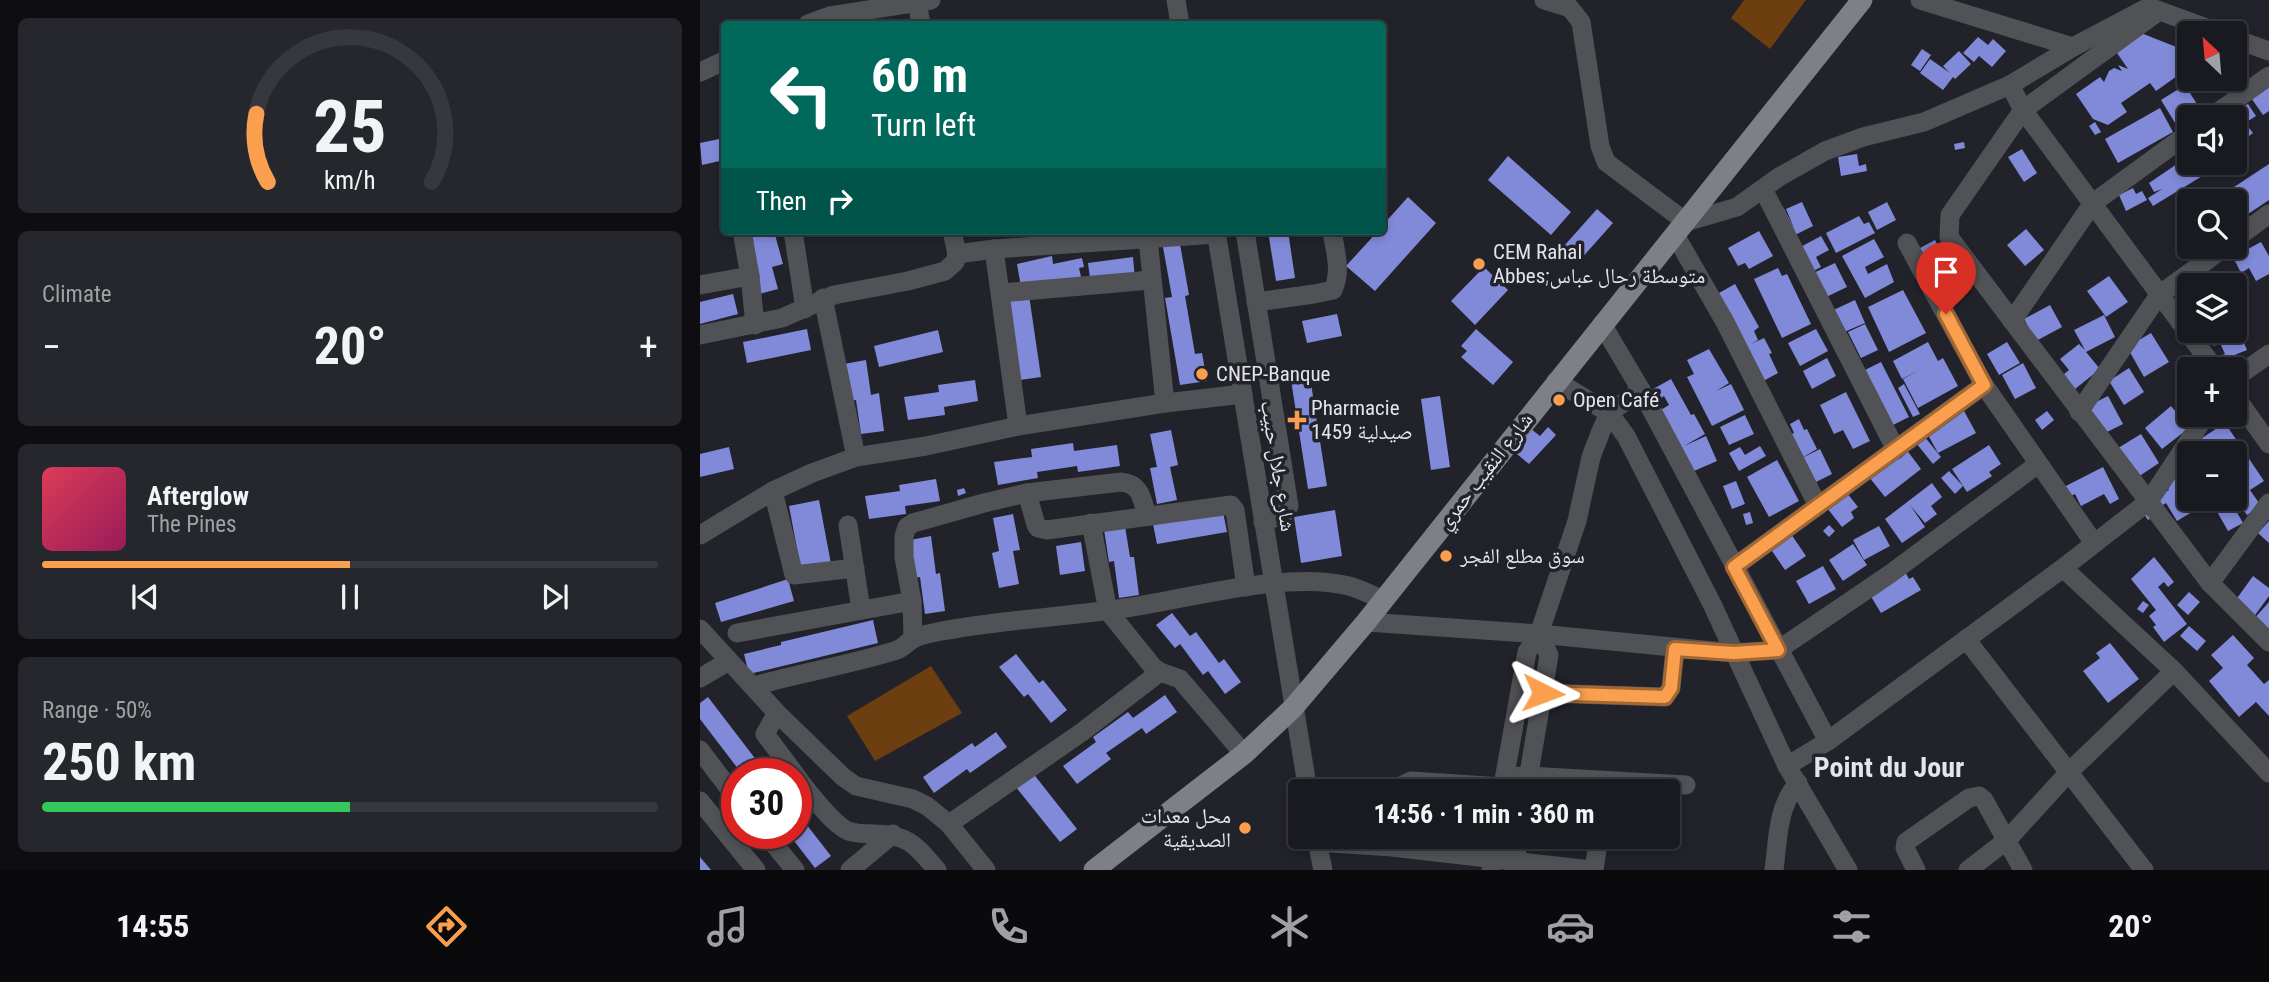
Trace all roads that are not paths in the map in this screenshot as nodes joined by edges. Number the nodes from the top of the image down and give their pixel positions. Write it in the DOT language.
graph roads {
  1 [pos="1176,0"];
  2 [pos="1544,0"];
  3 [pos="1862,0"];
  4 [pos="1920,0"];
  5 [pos="924,1"];
  6 [pos="2157,6"];
  7 [pos="1575,7"];
  8 [pos="828,8"];
  9 [pos="812,21"];
  10 [pos="921,21"];
  11 [pos="1180,21"];
  12 [pos="2192,21"];
  13 [pos="2247,43"];
  14 [pos="2073,47"];
  15 [pos="2269,51"];
  16 [pos="721,62"];
  17 [pos="700,72"];
  18 [pos="2269,76"];
  19 [pos="2011,85"];
  20 [pos="2228,105"];
  21 [pos="2024,110"];
  22 [pos="2177,142"];
  23 [pos="1763,189"];
  24 [pos="2093,203"];
  25 [pos="2269,214"];
  26 [pos="1680,228"];
  27 [pos="2247,230"];
  28 [pos="742,235"];
  29 [pos="794,235"];
  30 [pos="953,235"];
  31 [pos="1166,235"];
  32 [pos="1217,235"];
  33 [pos="1246,235"];
  34 [pos="1333,235"];
  35 [pos="1140,236"];
  36 [pos="1907,243"];
  37 [pos="994,249"];
  38 [pos="957,254"];
  39 [pos="2208,259"];
  40 [pos="750,276"];
  41 [pos="1152,280"];
  42 [pos="700,285"];
  43 [pos="1001,293"];
  44 [pos="2159,295"];
  45 [pos="823,298"];
  46 [pos="1256,302"];
  47 [pos="805,309"];
  48 [pos="2012,321"];
  49 [pos="1602,324"];
  50 [pos="755,325"];
  51 [pos="700,335"];
  52 [pos="2269,354"];
  53 [pos="2206,357"];
  54 [pos="2247,370"];
  55 [pos="1556,381"];
  56 [pos="1984,385"];
  57 [pos="1642,390"];
  58 [pos="1243,394"];
  59 [pos="1165,403"];
  60 [pos="2080,412"];
  61 [pos="1609,413"];
  62 [pos="2247,413"];
  63 [pos="1018,426"];
  64 [pos="2198,427"];
  65 [pos="2269,443"];
  66 [pos="1896,450"];
  67 [pos="856,457"];
  68 [pos="2039,464"];
  69 [pos="772,491"];
  70 [pos="1027,493"];
  71 [pos="2149,501"];
  72 [pos="2269,503"];
  73 [pos="1818,506"];
  74 [pos="1147,516"];
  75 [pos="1264,522"];
  76 [pos="1091,523"];
  77 [pos="848,525"];
  78 [pos="700,535"];
  79 [pos="2094,543"];
  80 [pos="1734,567"];
  81 [pos="855,568"];
  82 [pos="2063,568"];
  83 [pos="1274,583"];
  84 [pos="2210,583"];
  85 [pos="1246,587"];
  86 [pos="1383,600"];
  87 [pos="912,601"];
  88 [pos="861,610"];
  89 [pos="1108,611"];
  90 [pos="1366,622"];
  91 [pos="700,629"];
  92 [pos="737,633"];
  93 [pos="1539,634"];
  94 [pos="913,639"];
  95 [pos="1966,639"];
  96 [pos="2269,642"];
  97 [pos="1675,649"];
  98 [pos="1778,650"];
  99 [pos="1734,653"];
  100 [pos="729,661"];
  101 [pos="2174,671"];
  102 [pos="1160,672"];
  103 [pos="700,678"];
  104 [pos="754,687"];
  105 [pos="1543,693"];
  106 [pos="1293,708"];
  107 [pos="777,713"];
  108 [pos="1828,741"];
  109 [pos="700,750"];
  110 [pos="1244,754"];
  111 [pos="783,758"];
  112 [pos="1787,766"];
  113 [pos="2069,772"];
  114 [pos="2269,773"];
  115 [pos="721,777"];
  116 [pos="1306,779"];
  117 [pos="1505,779"];
  118 [pos="1528,779"];
  119 [pos="1798,783"];
  120 [pos="1680,785"];
  121 [pos="1686,785"];
  122 [pos="812,794"];
  123 [pos="721,798"];
  124 [pos="701,805"];
  125 [pos="949,824"];
  126 [pos="893,834"];
  127 [pos="2007,840"];
  128 [pos="778,849"];
  129 [pos="1319,849"];
  130 [pos="1454,849"];
  131 [pos="1596,849"];
  132 [pos="1491,864"];
  133 [pos="1515,865"];
  134 [pos="756,870"];
  135 [pos="794,870"];
  136 [pos="850,870"];
  137 [pos="937,870"];
  138 [pos="986,870"];
  139 [pos="1094,870"];
  140 [pos="1323,870"];
  141 [pos="1592,870"];
  142 [pos="1774,870"];
  143 [pos="1848,870"];
  144 [pos="1916,870"];
  145 [pos="1968,870"];
  146 [pos="2024,870"];
  147 [pos="2144,870"];
  1 -- 11 [label="street"];
  2 -- 7 [label="street"];
  3 -- 26 [label="main road, شارع النقيب حمري"];
  4 -- 14 [label="street"];
  5 -- 8 [label="street"];
  5 -- 10 [label="street"];
  6 -- 12 [label="street"];
  6 -- 14 [label="street"];
  6 -- 21 [label="street"];
  7 -- 26 [label="street"];
  8 -- 9 [label="street"];
  13 -- 15 [label="street"];
  14 -- 19 [label="street"];
  16 -- 17 [label="street"];
  18 -- 20 [label="street"];
  19 -- 21 [label="street"];
  19 -- 23 [label="street"];
  21 -- 24 [label="street"];
  21 -- 48 [label="street"];
  22 -- 24 [label="street"];
  23 -- 26 [label="street"];
  23 -- 66 [label="street"];
  24 -- 44 [label="street"];
  24 -- 48 [label="street"];
  25 -- 27 [label="street"];
  26 -- 49 [label="main road, شارع النقيب حمري"];
  26 -- 73 [label="street"];
  28 -- 40 [label="street"];
  29 -- 47 [label="street"];
  30 -- 38 [label="street"];
  31 -- 35 [label="street"];
  32 -- 58 [label="street, شارع جلال حبيب"];
  33 -- 46 [label="street"];
  34 -- 46 [label="street"];
  35 -- 37 [label="street"];
  35 -- 41 [label="street"];
  36 -- 56 [label="street"];
  37 -- 38 [label="street"];
  37 -- 43 [label="street"];
  38 -- 45 [label="street"];
  39 -- 44 [label="street"];
  40 -- 42 [label="street"];
  40 -- 50 [label="street"];
  41 -- 43 [label="street"];
  41 -- 59 [label="street"];
  43 -- 63 [label="street"];
  44 -- 53 [label="street"];
  44 -- 60 [label="street"];
  45 -- 47 [label="street"];
  45 -- 67 [label="street"];
  46 -- 75 [label="street"];
  47 -- 50 [label="street"];
  48 -- 60 [label="street"];
  49 -- 55 [label="main road, شارع النقيب حمري"];
  49 -- 57 [label="street"];
  50 -- 51 [label="street"];
  52 -- 54 [label="street"];
  55 -- 61 [label="street"];
  55 -- 86 [label="main road, شارع النقيب حمري"];
  56 -- 66 [label="street"];
  56 -- 68 [label="street"];
  57 -- 61 [label="street"];
  57 -- 80 [label="street"];
  58 -- 59 [label="street"];
  58 -- 75 [label="street, شارع جلال حبيب"];
  59 -- 63 [label="street"];
  60 -- 71 [label="street"];
  61 -- 93 [label="street"];
  61 -- 99 [label="street"];
  62 -- 65 [label="street"];
  63 -- 67 [label="street"];
  64 -- 71 [label="street"];
  66 -- 73 [label="street"];
  67 -- 69 [label="street"];
  68 -- 79 [label="street"];
  68 -- 98 [label="street"];
  69 -- 78 [label="street"];
  69 -- 81 [label="street"];
  70 -- 74 [label="street"];
  70 -- 76 [label="street"];
  70 -- 87 [label="street"];
  71 -- 79 [label="street"];
  71 -- 84 [label="street"];
  72 -- 84 [label="street"];
  73 -- 80 [label="street"];
  74 -- 76 [label="street"];
  74 -- 85 [label="street"];
  75 -- 83 [label="street, شارع جلال حبيب"];
  76 -- 89 [label="street"];
  77 -- 81 [label="street"];
  79 -- 82 [label="street"];
  80 -- 98 [label="street"];
  81 -- 88 [label="street"];
  82 -- 95 [label="street"];
  82 -- 101 [label="street"];
  83 -- 85 [label="street"];
  83 -- 86 [label="street"];
  83 -- 106 [label="street, شارع جلال حبيب"];
  84 -- 96 [label="street"];
  85 -- 89 [label="street"];
  86 -- 90 [label="main road, شارع النقيب حمري"];
  87 -- 88 [label="street"];
  87 -- 94 [label="street"];
  88 -- 92 [label="street"];
  89 -- 94 [label="street"];
  89 -- 102 [label="street"];
  90 -- 93 [label="street"];
  90 -- 106 [label="main road, شارع النقيب حمري"];
  91 -- 100 [label="street"];
  93 -- 97 [label="street"];
  93 -- 105 [label="street"];
  93 -- 117 [label="street"];
  94 -- 104 [label="street"];
  95 -- 108 [label="street"];
  95 -- 113 [label="street"];
  97 -- 99 [label="street"];
  97 -- 105 [label="street"];
  98 -- 99 [label="street"];
  98 -- 108 [label="street"];
  99 -- 112 [label="street"];
  100 -- 103 [label="street"];
  100 -- 104 [label="street"];
  101 -- 113 [label="street"];
  101 -- 114 [label="street"];
  102 -- 110 [label="street"];
  102 -- 125 [label="street"];
  104 -- 107 [label="street"];
  105 -- 118 [label="street"];
  106 -- 110 [label="main road, شارع النقيب حمري"];
  106 -- 116 [label="street, شارع جلال حبيب"];
  107 -- 111 [label="street"];
  107 -- 125 [label="street"];
  108 -- 112 [label="street"];
  109 -- 115 [label="street"];
  110 -- 139 [label="main road, شارع النقيب حمري"];
  112 -- 119 [label="street"];
  113 -- 127 [label="street"];
  113 -- 147 [label="street"];
  119 -- 142 [label="street"];
  119 -- 143 [label="street"];
  120 -- 121 [label="street"];
  122 -- 126 [label="street"];
  123 -- 124 [label="street"];
  124 -- 134 [label="street"];
  125 -- 138 [label="street"];
  126 -- 136 [label="street"];
  126 -- 137 [label="street"];
  127 -- 144 [label="street"];
  127 -- 145 [label="street"];
  127 -- 146 [label="street"];
  128 -- 135 [label="street"];
  129 -- 140 [label="street"];
  130 -- 132 [label="street"];
  131 -- 141 [label="street"];
  132 -- 133 [label="street"];
  133 -- 141 [label="street"];
}
